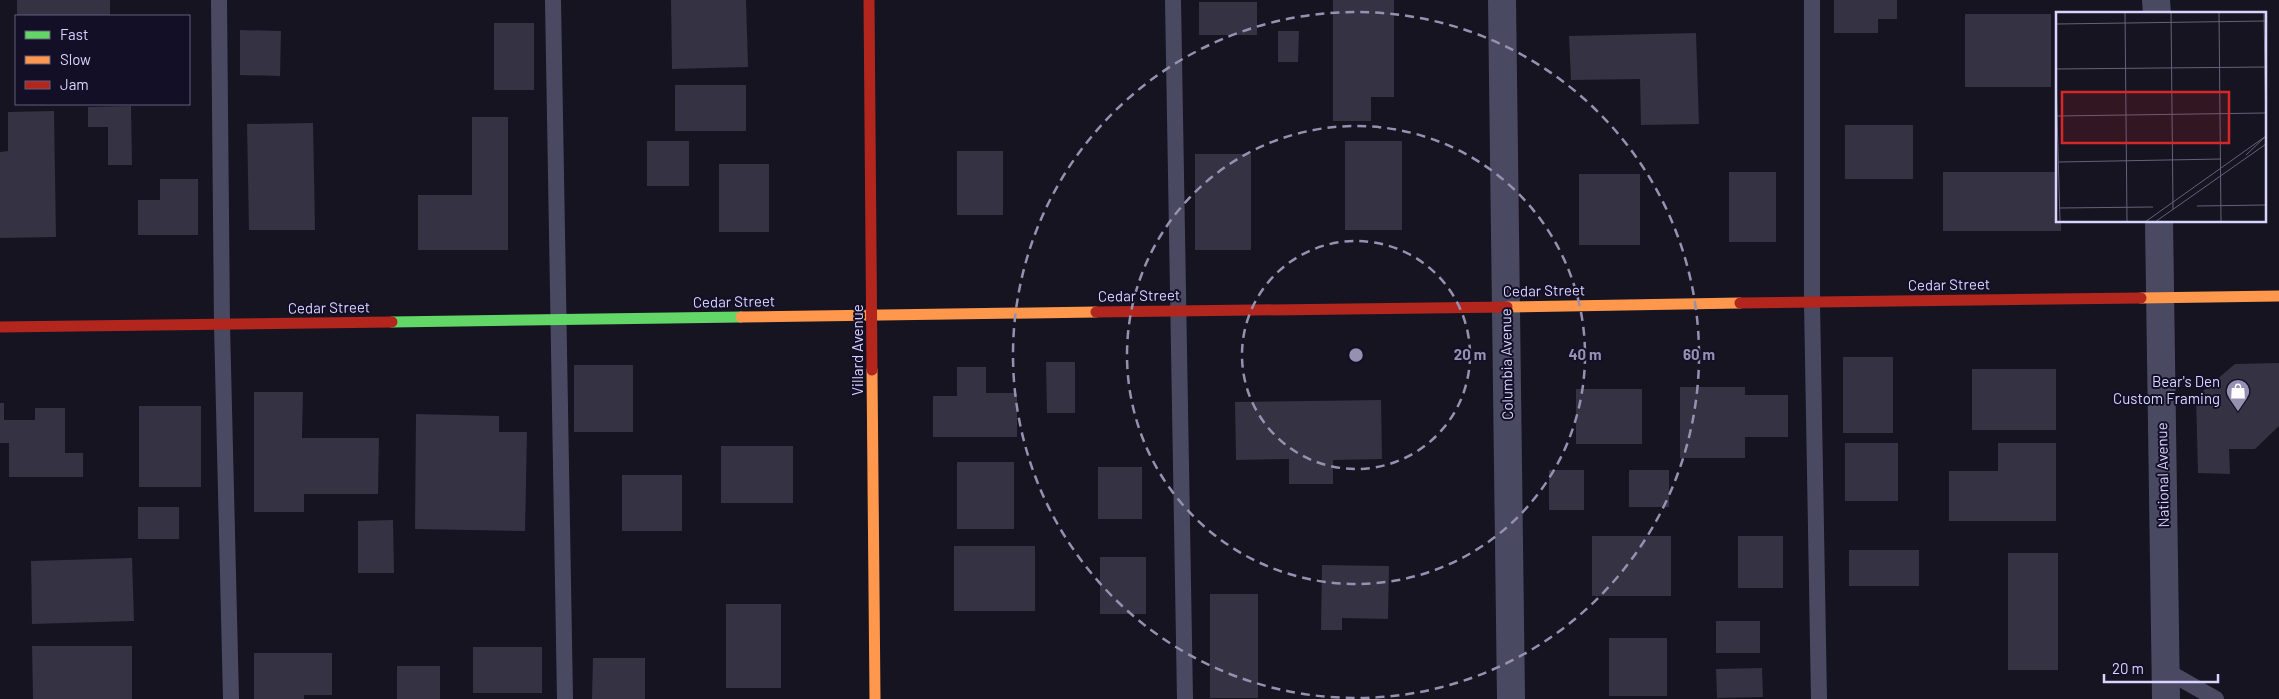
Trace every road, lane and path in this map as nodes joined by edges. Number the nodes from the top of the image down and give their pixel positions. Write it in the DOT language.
graph roads {
  1 [pos="219,0"];
  2 [pos="554,0"];
  3 [pos="869,0"];
  4 [pos="1173,0"];
  5 [pos="1502,0"];
  6 [pos="1812,0"];
  7 [pos="2159,222"];
  8 [pos="2279,296"];
  9 [pos="2160,297"];
  10 [pos="1812,302"];
  11 [pos="1506,306"];
  12 [pos="1179,311"];
  13 [pos="872,315"];
  14 [pos="559,319"];
  15 [pos="222,325"];
  16 [pos="0,327"];
  17 [pos="2165,670"];
  18 [pos="232,699"];
  19 [pos="565,699"];
  20 [pos="875,699"];
  21 [pos="1185,699"];
  22 [pos="1511,699"];
  23 [pos="1819,699"];
  24 [pos="2166,699"];
  25 [pos="2216,699"];
  1 -- 15 [label="lane"];
  2 -- 14 [label="lane"];
  3 -- 13 [label="street, Villard Avenue"];
  4 -- 12 [label="lane"];
  5 -- 11 [label="street, Columbia Avenue"];
  6 -- 10 [label="lane"];
  7 -- 9 [label="street, National Avenue"];
  8 -- 9 [label="street, Cedar Street"];
  9 -- 10 [label="street, Cedar Street"];
  9 -- 17 [label="street, National Avenue"];
  10 -- 11 [label="street, Cedar Street"];
  10 -- 23 [label="lane"];
  11 -- 12 [label="street, Cedar Street"];
  11 -- 22 [label="street, Columbia Avenue"];
  12 -- 13 [label="street, Cedar Street"];
  12 -- 21 [label="lane"];
  13 -- 14 [label="street, Cedar Street"];
  13 -- 20 [label="street, Villard Avenue"];
  14 -- 15 [label="street, Cedar Street"];
  14 -- 19 [label="lane"];
  15 -- 16 [label="street, Cedar Street"];
  15 -- 18 [label="lane"];
  17 -- 24 [label="street, National Avenue"];
  17 -- 25 [label="lane"];
}
